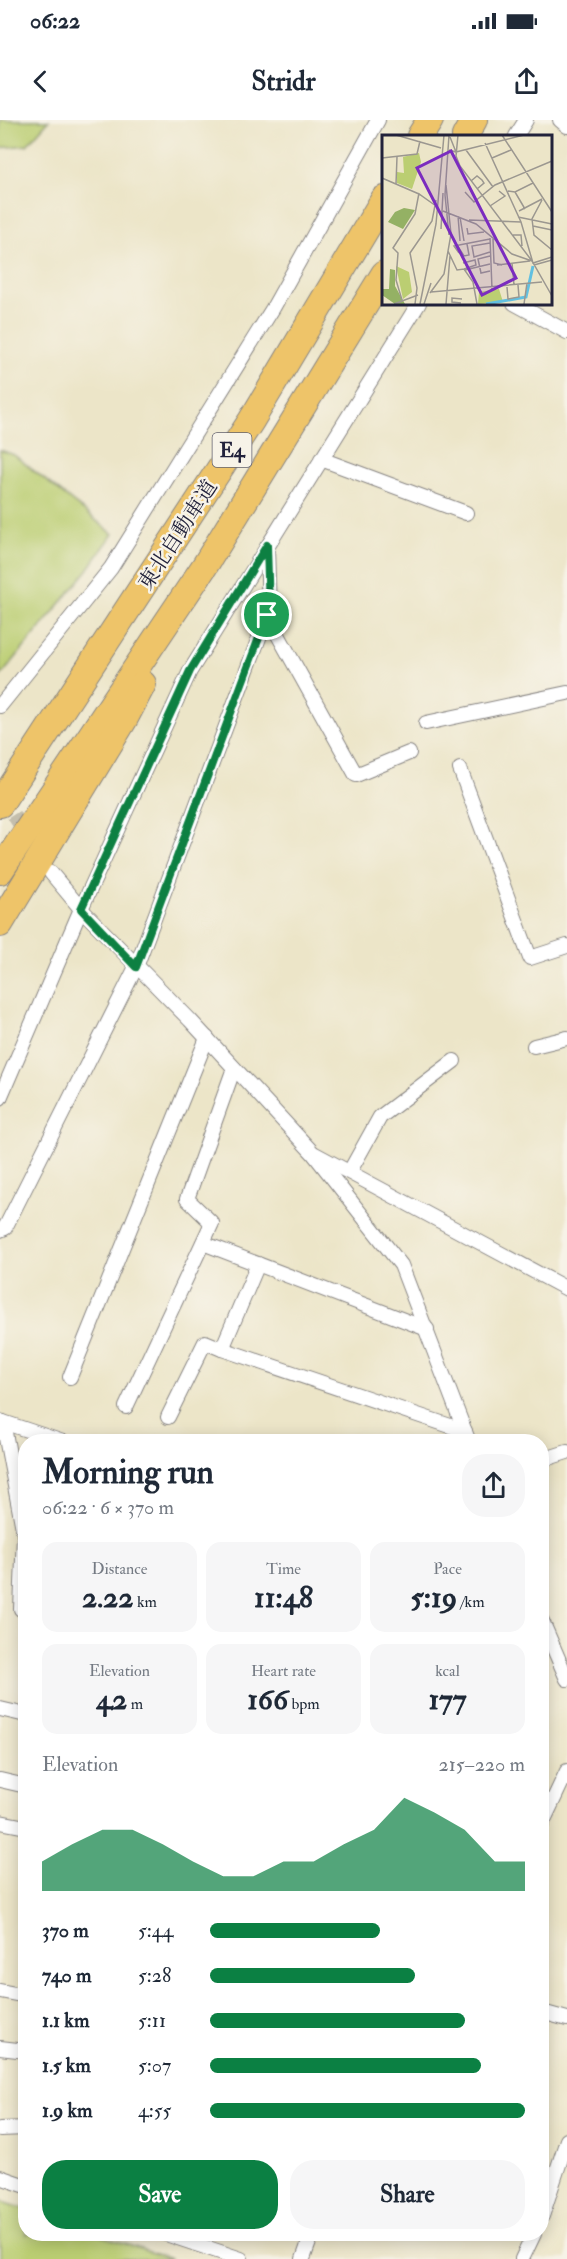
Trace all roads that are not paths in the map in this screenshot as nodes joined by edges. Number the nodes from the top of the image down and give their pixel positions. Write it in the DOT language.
graph roads {
  1 [pos="378,120"];
  2 [pos="429,120"];
  3 [pos="474,120"];
  4 [pos="526,120"];
  5 [pos="560,120"];
  6 [pos="567,126"];
  7 [pos="421,135"];
  8 [pos="466,135"];
  9 [pos="517,135"];
  10 [pos="382,202"];
  11 [pos="382,277"];
  12 [pos="418,304"];
  13 [pos="516,304"];
  14 [pos="567,332"];
  15 [pos="321,459"];
  16 [pos="466,513"];
  17 [pos="267,545"];
  18 [pos="204,567"];
  19 [pos="267,615"];
  20 [pos="567,693"];
  21 [pos="73,696"];
  22 [pos="0,706"];
  23 [pos="426,723"];
  24 [pos="409,753"];
  25 [pos="460,769"];
  26 [pos="0,772"];
  27 [pos="0,804"];
  28 [pos="0,871"];
  29 [pos="51,873"];
  30 [pos="81,909"];
  31 [pos="0,924"];
  32 [pos="567,946"];
  33 [pos="136,967"];
  34 [pos="207,1038"];
  35 [pos="567,1038"];
  36 [pos="534,1046"];
  37 [pos="454,1061"];
  38 [pos="234,1068"];
  39 [pos="0,1098"];
  40 [pos="313,1153"];
  41 [pos="350,1171"];
  42 [pos="0,1230"];
  43 [pos="203,1243"];
  44 [pos="258,1264"];
  45 [pos="567,1289"];
  46 [pos="427,1329"];
  47 [pos="222,1348"];
  48 [pos="70,1377"];
  49 [pos="126,1407"];
  50 [pos="168,1417"];
  51 [pos="1,1422"];
  52 [pos="38,1434"];
  53 [pos="461,1434"];
  54 [pos="466,1434"];
  55 [pos="567,1452"];
  56 [pos="549,1458"];
  57 [pos="18,1498"];
  58 [pos="549,1637"];
  59 [pos="567,1679"];
  60 [pos="0,1708"];
  61 [pos="18,1713"];
  62 [pos="567,1770"];
  63 [pos="0,1780"];
  64 [pos="18,1784"];
  65 [pos="549,1809"];
  66 [pos="0,1822"];
  67 [pos="18,1825"];
  68 [pos="0,1991"];
  69 [pos="18,1994"];
  70 [pos="549,2013"];
  71 [pos="565,2014"];
  72 [pos="0,2048"];
  73 [pos="18,2050"];
  74 [pos="18,2128"];
  75 [pos="0,2129"];
  76 [pos="567,2140"];
  77 [pos="0,2177"];
  78 [pos="18,2183"];
  79 [pos="549,2195"];
  80 [pos="190,2241"];
  81 [pos="309,2241"];
  82 [pos="531,2241"];
  83 [pos="241,2259"];
  84 [pos="303,2259"];
  85 [pos="522,2259"];
  1 -- 22 [label="street"];
  2 -- 7 [label="highway"];
  3 -- 8 [label="highway"];
  4 -- 9 [label="street"];
  5 -- 6 [label="street"];
  10 -- 21 [label="highway, 東北自動車道 / E4"];
  11 -- 18 [label="highway, 東北自動車道 / E4"];
  12 -- 15 [label="street"];
  13 -- 14 [label="street"];
  15 -- 16 [label="street"];
  15 -- 17 [label="street"];
  17 -- 19 [label="street"];
  17 -- 30 [label="street"];
  18 -- 28 [label="highway, 東北自動車道 / E4"];
  18 -- 31 [label="highway"];
  19 -- 24 [label="street"];
  19 -- 33 [label="street"];
  20 -- 23 [label="street"];
  21 -- 26 [label="highway"];
  21 -- 27 [label="highway, 東北自動車道 / E4"];
  25 -- 32 [label="street"];
  29 -- 30 [label="street"];
  30 -- 33 [label="street"];
  30 -- 39 [label="street"];
  33 -- 34 [label="street"];
  33 -- 42 [label="street"];
  34 -- 38 [label="street"];
  34 -- 48 [label="street"];
  35 -- 36 [label="street"];
  37 -- 41 [label="street"];
  38 -- 40 [label="street"];
  38 -- 43 [label="street"];
  40 -- 41 [label="street"];
  40 -- 46 [label="street"];
  41 -- 45 [label="street"];
  43 -- 44 [label="street"];
  43 -- 49 [label="street"];
  44 -- 46 [label="street"];
  44 -- 47 [label="street"];
  46 -- 54 [label="street"];
  47 -- 50 [label="street"];
  47 -- 53 [label="street"];
  51 -- 52 [label="street"];
  51 -- 57 [label="street"];
  55 -- 56 [label="street"];
  58 -- 59 [label="street"];
  60 -- 61 [label="street"];
  62 -- 65 [label="street"];
  63 -- 64 [label="street"];
  66 -- 67 [label="street"];
  68 -- 69 [label="street"];
  70 -- 71 [label="street"];
  72 -- 73 [label="street"];
  74 -- 75 [label="street"];
  76 -- 79 [label="street"];
  77 -- 78 [label="street"];
  80 -- 83 [label="street"];
  81 -- 84 [label="street"];
  82 -- 85 [label="street"];
}
